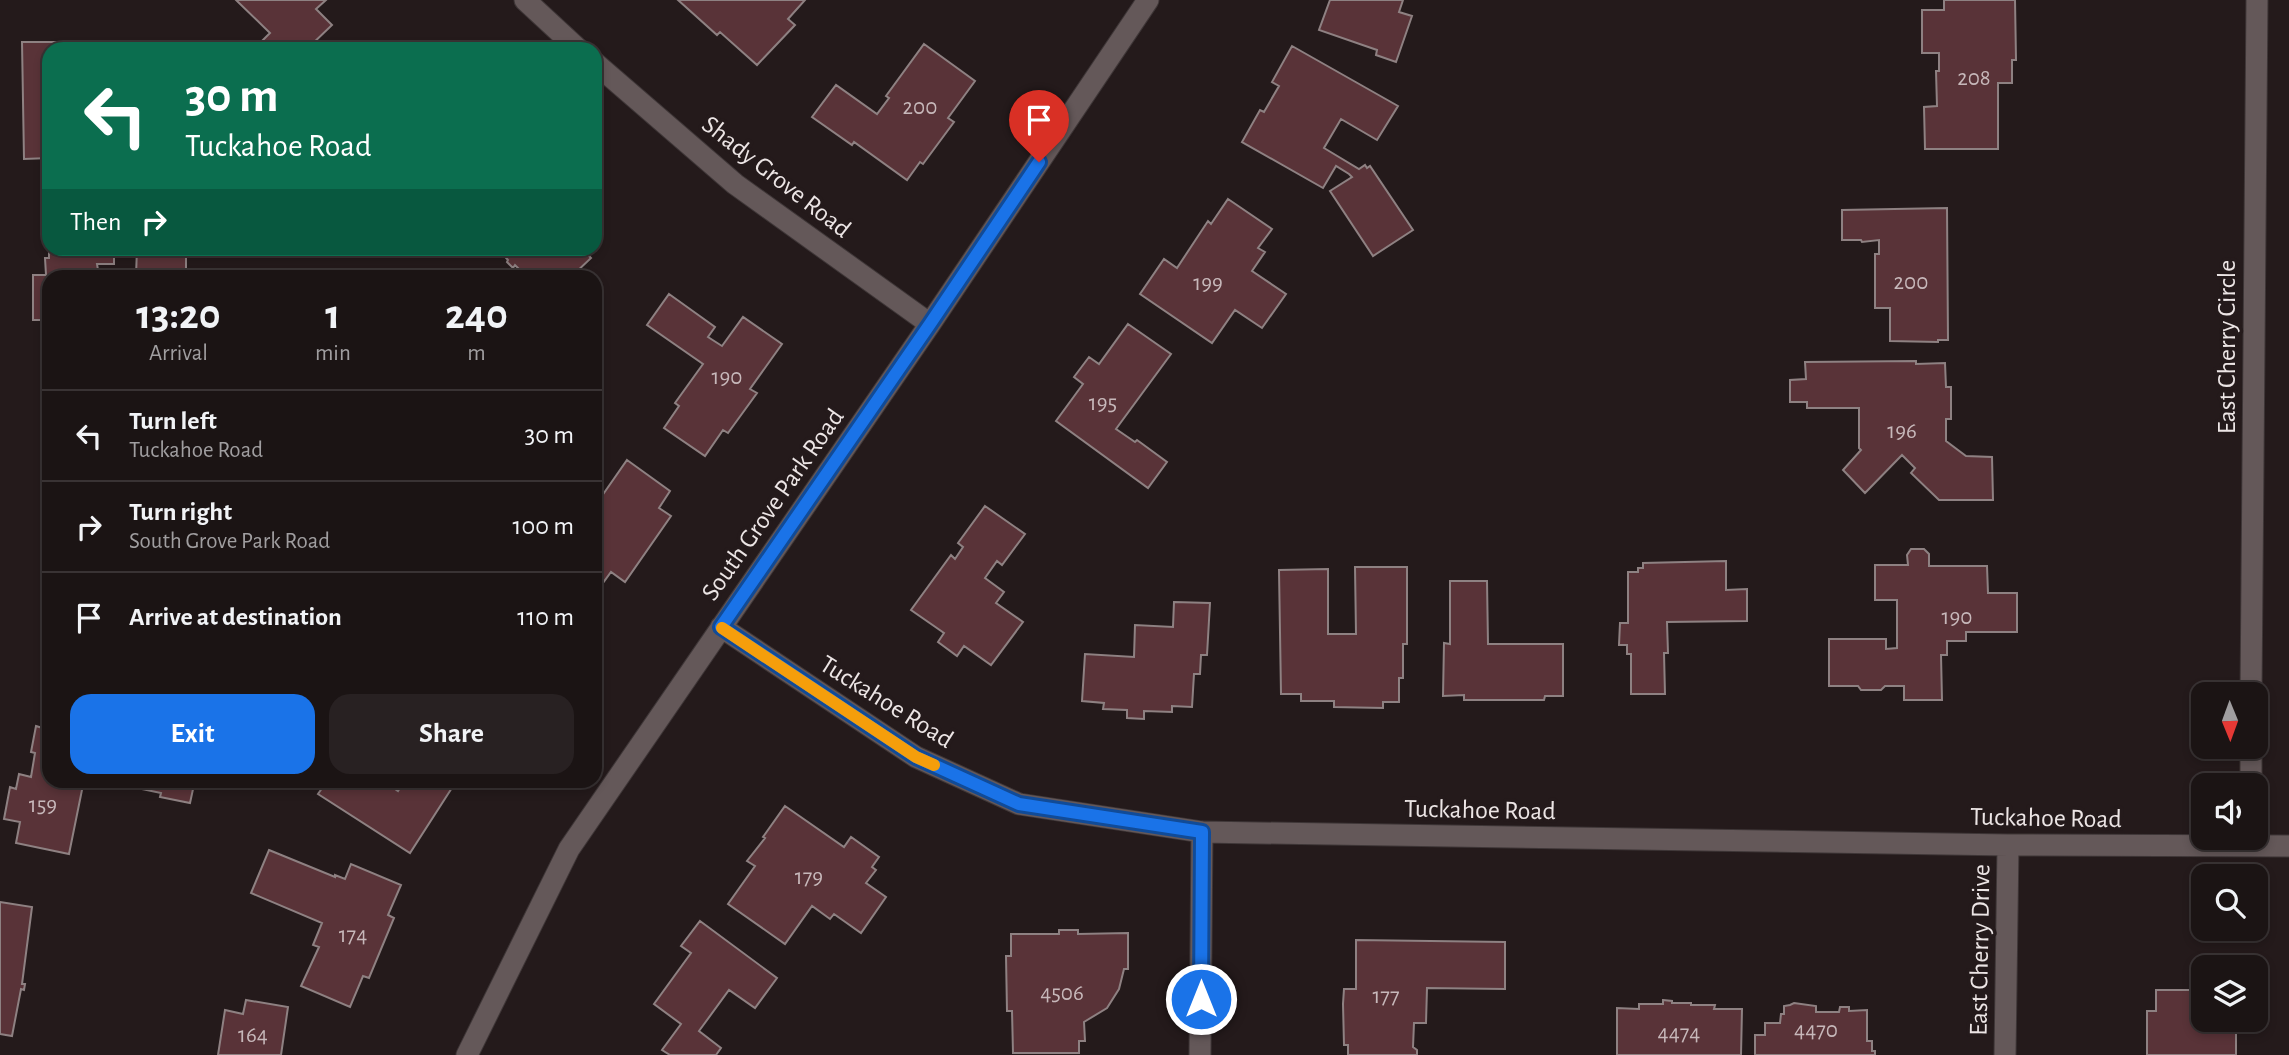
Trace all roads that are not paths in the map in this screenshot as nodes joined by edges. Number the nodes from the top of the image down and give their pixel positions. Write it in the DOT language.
graph roads {
  1 [pos="525,0"];
  2 [pos="1148,0"];
  3 [pos="2257,0"];
  4 [pos="570,42"];
  5 [pos="602,69"];
  6 [pos="930,324"];
  7 [pos="721,627"];
  8 [pos="2251,682"];
  9 [pos="1202,832"];
  10 [pos="2191,843"];
  11 [pos="2268,844"];
  12 [pos="2008,845"];
  13 [pos="2289,846"];
  14 [pos="467,1055"];
  15 [pos="1200,1055"];
  16 [pos="2005,1055"];
  1 -- 4 [label="street"];
  2 -- 6 [label="street, South Grove Park Road"];
  3 -- 8 [label="street, East Cherry Circle"];
  5 -- 6 [label="street, Shady Grove Road"];
  6 -- 7 [label="street, South Grove Park Road"];
  7 -- 9 [label="street, Tuckahoe Road"];
  7 -- 14 [label="street, South Grove Park Road"];
  9 -- 12 [label="street, Tuckahoe Road"];
  9 -- 15 [label="street"];
  10 -- 12 [label="street, Tuckahoe Road"];
  11 -- 13 [label="street, Tuckahoe Road"];
  12 -- 16 [label="street, East Cherry Drive"];
}
